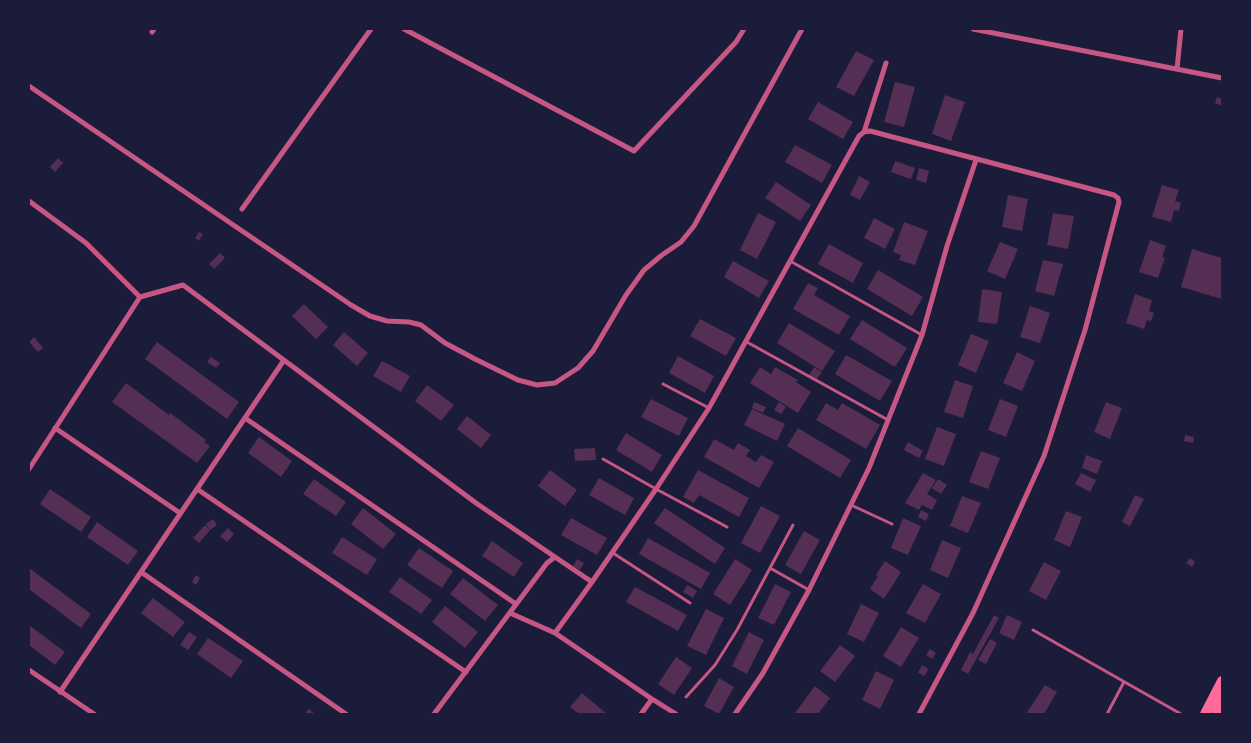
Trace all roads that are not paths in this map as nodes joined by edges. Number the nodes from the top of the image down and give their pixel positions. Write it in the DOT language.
graph roads {
  1 [pos="371,29"];
  2 [pos="404,29"];
  3 [pos="744,29"];
  4 [pos="802,29"];
  5 [pos="973,29"];
  6 [pos="1181,29"];
  7 [pos="886,63"];
  8 [pos="1177,69"];
  9 [pos="1222,78"];
  10 [pos="29,86"];
  11 [pos="864,132"];
  12 [pos="976,160"];
  13 [pos="29,201"];
  14 [pos="242,209"];
  15 [pos="790,261"];
  16 [pos="140,296"];
  17 [pos="922,335"];
  18 [pos="746,341"];
  19 [pos="284,360"];
  20 [pos="662,384"];
  21 [pos="709,408"];
  22 [pos="245,418"];
  23 [pos="888,420"];
  24 [pos="55,428"];
  25 [pos="603,459"];
  26 [pos="29,469"];
  27 [pos="197,489"];
  28 [pos="656,490"];
  29 [pos="852,505"];
  30 [pos="180,513"];
  31 [pos="892,524"];
  32 [pos="793,525"];
  33 [pos="727,527"];
  34 [pos="613,553"];
  35 [pos="555,558"];
  36 [pos="770,568"];
  37 [pos="141,572"];
  38 [pos="592,582"];
  39 [pos="809,590"];
  40 [pos="690,603"];
  41 [pos="516,604"];
  42 [pos="510,613"];
  43 [pos="1033,630"];
  44 [pos="555,634"];
  45 [pos="29,670"];
  46 [pos="466,672"];
  47 [pos="1222,681"];
  48 [pos="1124,682"];
  49 [pos="1222,691"];
  50 [pos="60,692"];
  51 [pos="686,697"];
  52 [pos="652,699"];
  53 [pos="94,714"];
  54 [pos="346,714"];
  55 [pos="434,714"];
  56 [pos="641,714"];
  57 [pos="676,714"];
  58 [pos="735,714"];
  59 [pos="919,714"];
  60 [pos="1107,714"];
  61 [pos="1181,714"];
  62 [pos="1205,714"];
  63 [pos="1217,714"];
  1 -- 14 [label="street"];
  2 -- 3 [label="street"];
  4 -- 10 [label="street"];
  5 -- 8 [label="street"];
  6 -- 8 [label="street"];
  7 -- 11 [label="street"];
  8 -- 9 [label="street"];
  11 -- 12 [label="street"];
  11 -- 15 [label="street"];
  12 -- 17 [label="street"];
  12 -- 59 [label="street"];
  13 -- 16 [label="street"];
  15 -- 17 [label="lane"];
  15 -- 18 [label="street"];
  16 -- 19 [label="street"];
  16 -- 24 [label="street"];
  17 -- 23 [label="street"];
  18 -- 21 [label="street"];
  18 -- 23 [label="lane"];
  19 -- 22 [label="street"];
  19 -- 35 [label="street"];
  20 -- 21 [label="lane"];
  21 -- 28 [label="street"];
  22 -- 27 [label="street"];
  22 -- 41 [label="street"];
  23 -- 29 [label="street"];
  24 -- 26 [label="street"];
  24 -- 30 [label="street"];
  25 -- 28 [label="lane"];
  27 -- 30 [label="street"];
  27 -- 46 [label="street"];
  28 -- 33 [label="lane"];
  28 -- 34 [label="street"];
  29 -- 31 [label="lane"];
  29 -- 39 [label="street"];
  30 -- 37 [label="street"];
  32 -- 36 [label="lane"];
  34 -- 38 [label="street"];
  34 -- 40 [label="lane"];
  35 -- 38 [label="street"];
  35 -- 41 [label="street"];
  36 -- 39 [label="lane"];
  36 -- 51 [label="lane"];
  37 -- 50 [label="street"];
  37 -- 54 [label="street"];
  38 -- 44 [label="street"];
  39 -- 58 [label="street"];
  41 -- 42 [label="street"];
  42 -- 44 [label="street"];
  42 -- 46 [label="street"];
  43 -- 48 [label="lane"];
  44 -- 52 [label="street"];
  45 -- 50 [label="street"];
  46 -- 55 [label="street"];
  47 -- 62 [label="highway"];
  48 -- 60 [label="lane"];
  48 -- 61 [label="lane"];
  49 -- 63 [label="highway"];
  50 -- 53 [label="street"];
  52 -- 56 [label="street"];
  52 -- 57 [label="street"];
}
